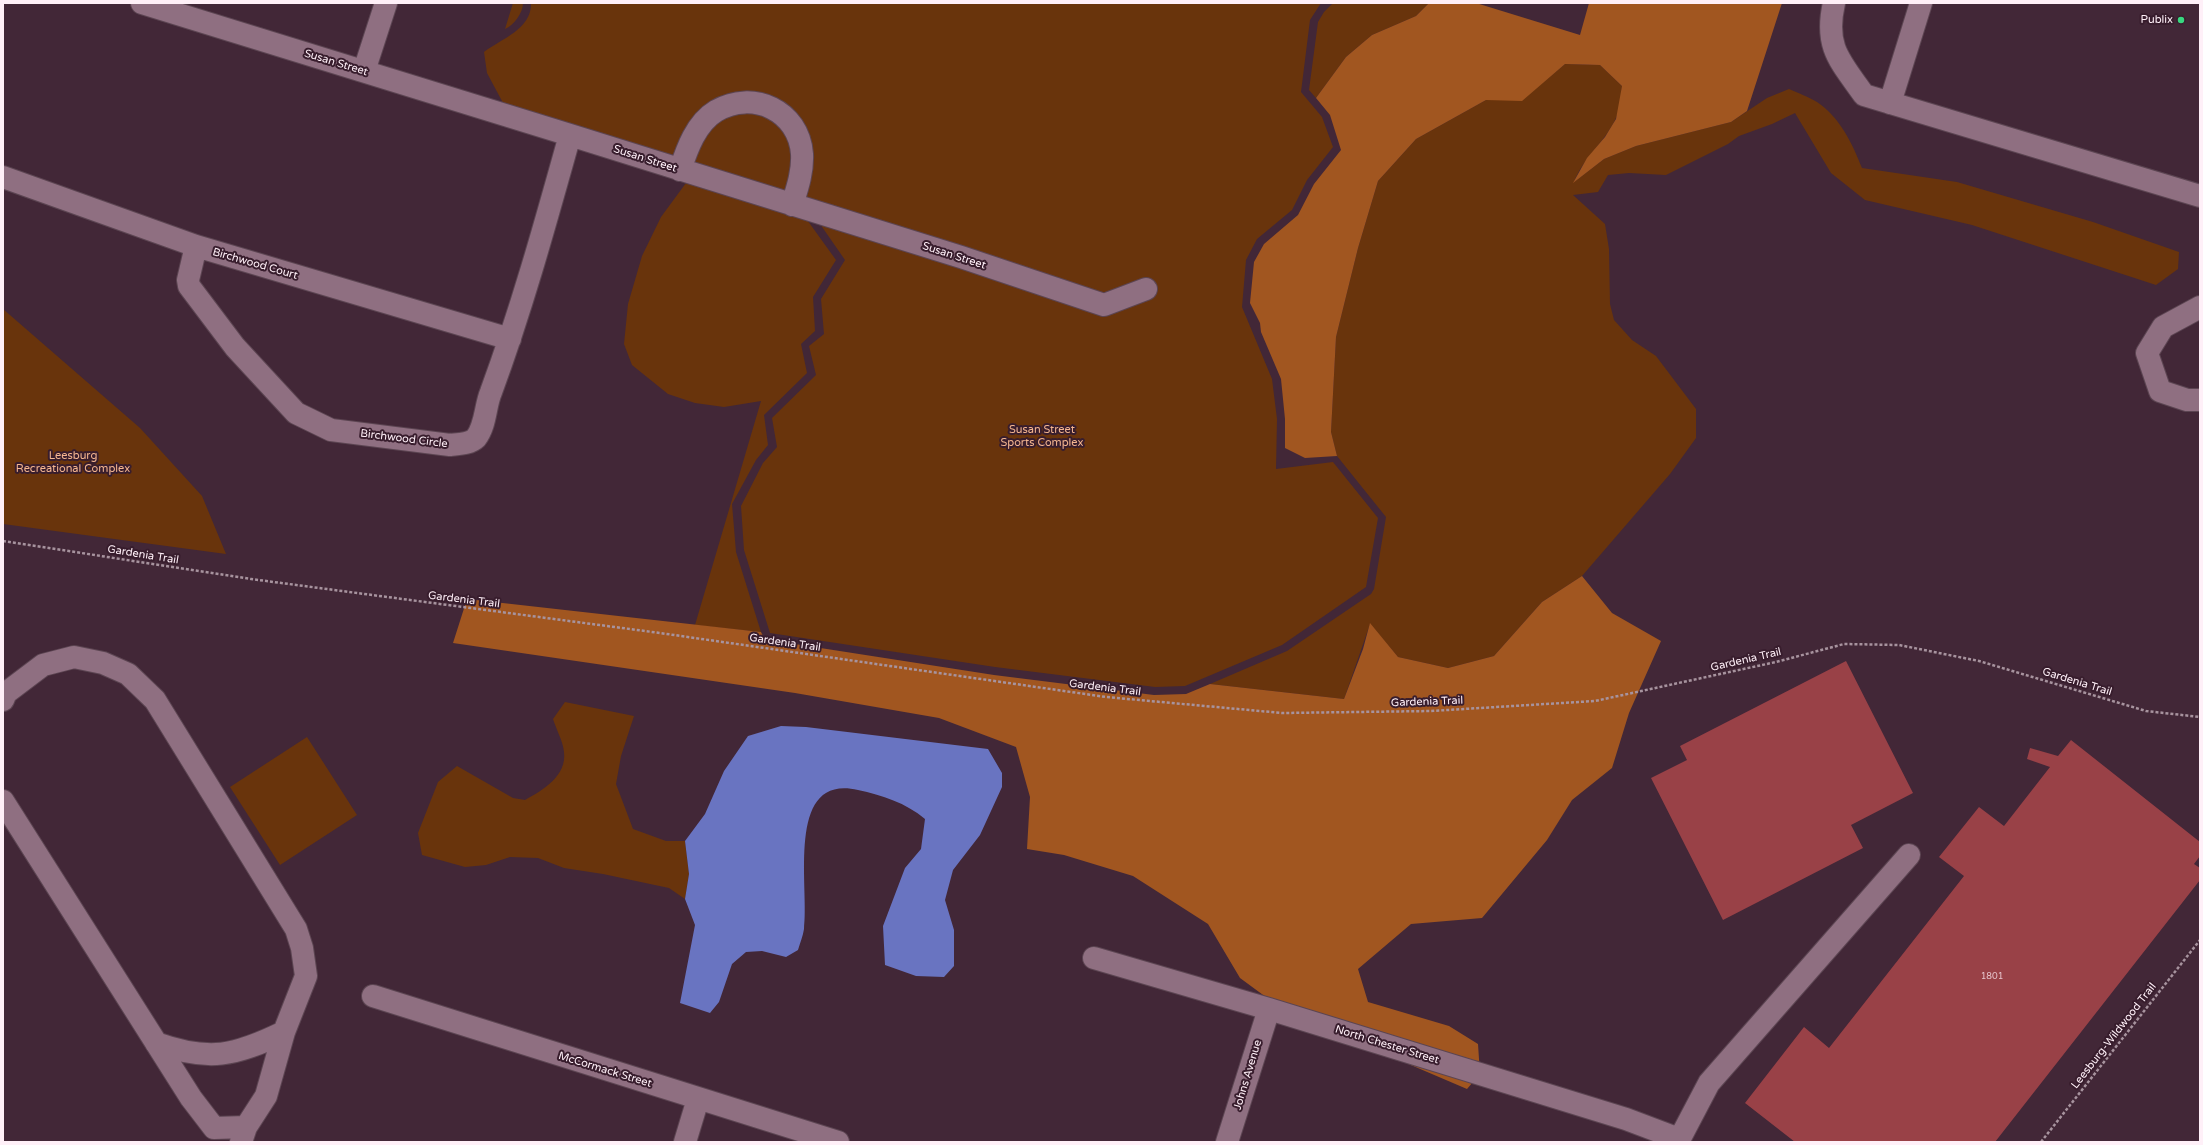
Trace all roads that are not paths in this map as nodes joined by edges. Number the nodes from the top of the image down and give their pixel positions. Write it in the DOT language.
graph roads {
  1 [pos="143,3"];
  2 [pos="386,3"];
  3 [pos="1834,3"];
  4 [pos="1921,3"];
  5 [pos="364,71"];
  6 [pos="1890,103"];
  7 [pos="570,135"];
  8 [pos="680,170"];
  9 [pos="3,177"];
  10 [pos="2200,196"];
  11 [pos="792,205"];
  12 [pos="196,246"];
  13 [pos="1146,289"];
  14 [pos="2200,307"];
  15 [pos="510,339"];
  16 [pos="2200,400"];
  17 [pos="3,700"];
  18 [pos="3,801"];
  19 [pos="1909,855"];
  20 [pos="1094,958"];
  21 [pos="373,996"];
  22 [pos="1269,1009"];
  23 [pos="284,1032"];
  24 [pos="156,1043"];
  25 [pos="698,1099"];
  26 [pos="243,1134"];
  27 [pos="217,1135"];
  28 [pos="1678,1140"];
  29 [pos="685,1142"];
  30 [pos="838,1142"];
  31 [pos="1227,1142"];
  1 -- 5 [label="street, Susan Street"];
  2 -- 5 [label="street"];
  3 -- 6 [label="street"];
  4 -- 6 [label="street"];
  5 -- 7 [label="street, Susan Street"];
  6 -- 10 [label="street"];
  7 -- 8 [label="street, Susan Street"];
  7 -- 15 [label="street, Birchwood Circle"];
  8 -- 11 [label="street, Susan Street"];
  8 -- 11 [label="street"];
  9 -- 12 [label="street, Birchwood Court"];
  11 -- 13 [label="street, Susan Street"];
  12 -- 15 [label="street, Birchwood Court"];
  12 -- 15 [label="street, Birchwood Circle"];
  14 -- 16 [label="street"];
  17 -- 23 [label="street"];
  18 -- 24 [label="street"];
  19 -- 28 [label="street"];
  20 -- 22 [label="street, North Chester Street"];
  21 -- 25 [label="street, McCormack Street"];
  22 -- 28 [label="street, North Chester Street"];
  22 -- 31 [label="street, Johns Avenue"];
  23 -- 24 [label="street"];
  23 -- 26 [label="street"];
  24 -- 27 [label="street"];
  25 -- 29 [label="street"];
  25 -- 30 [label="street, McCormack Street"];
  26 -- 27 [label="street"];
}
